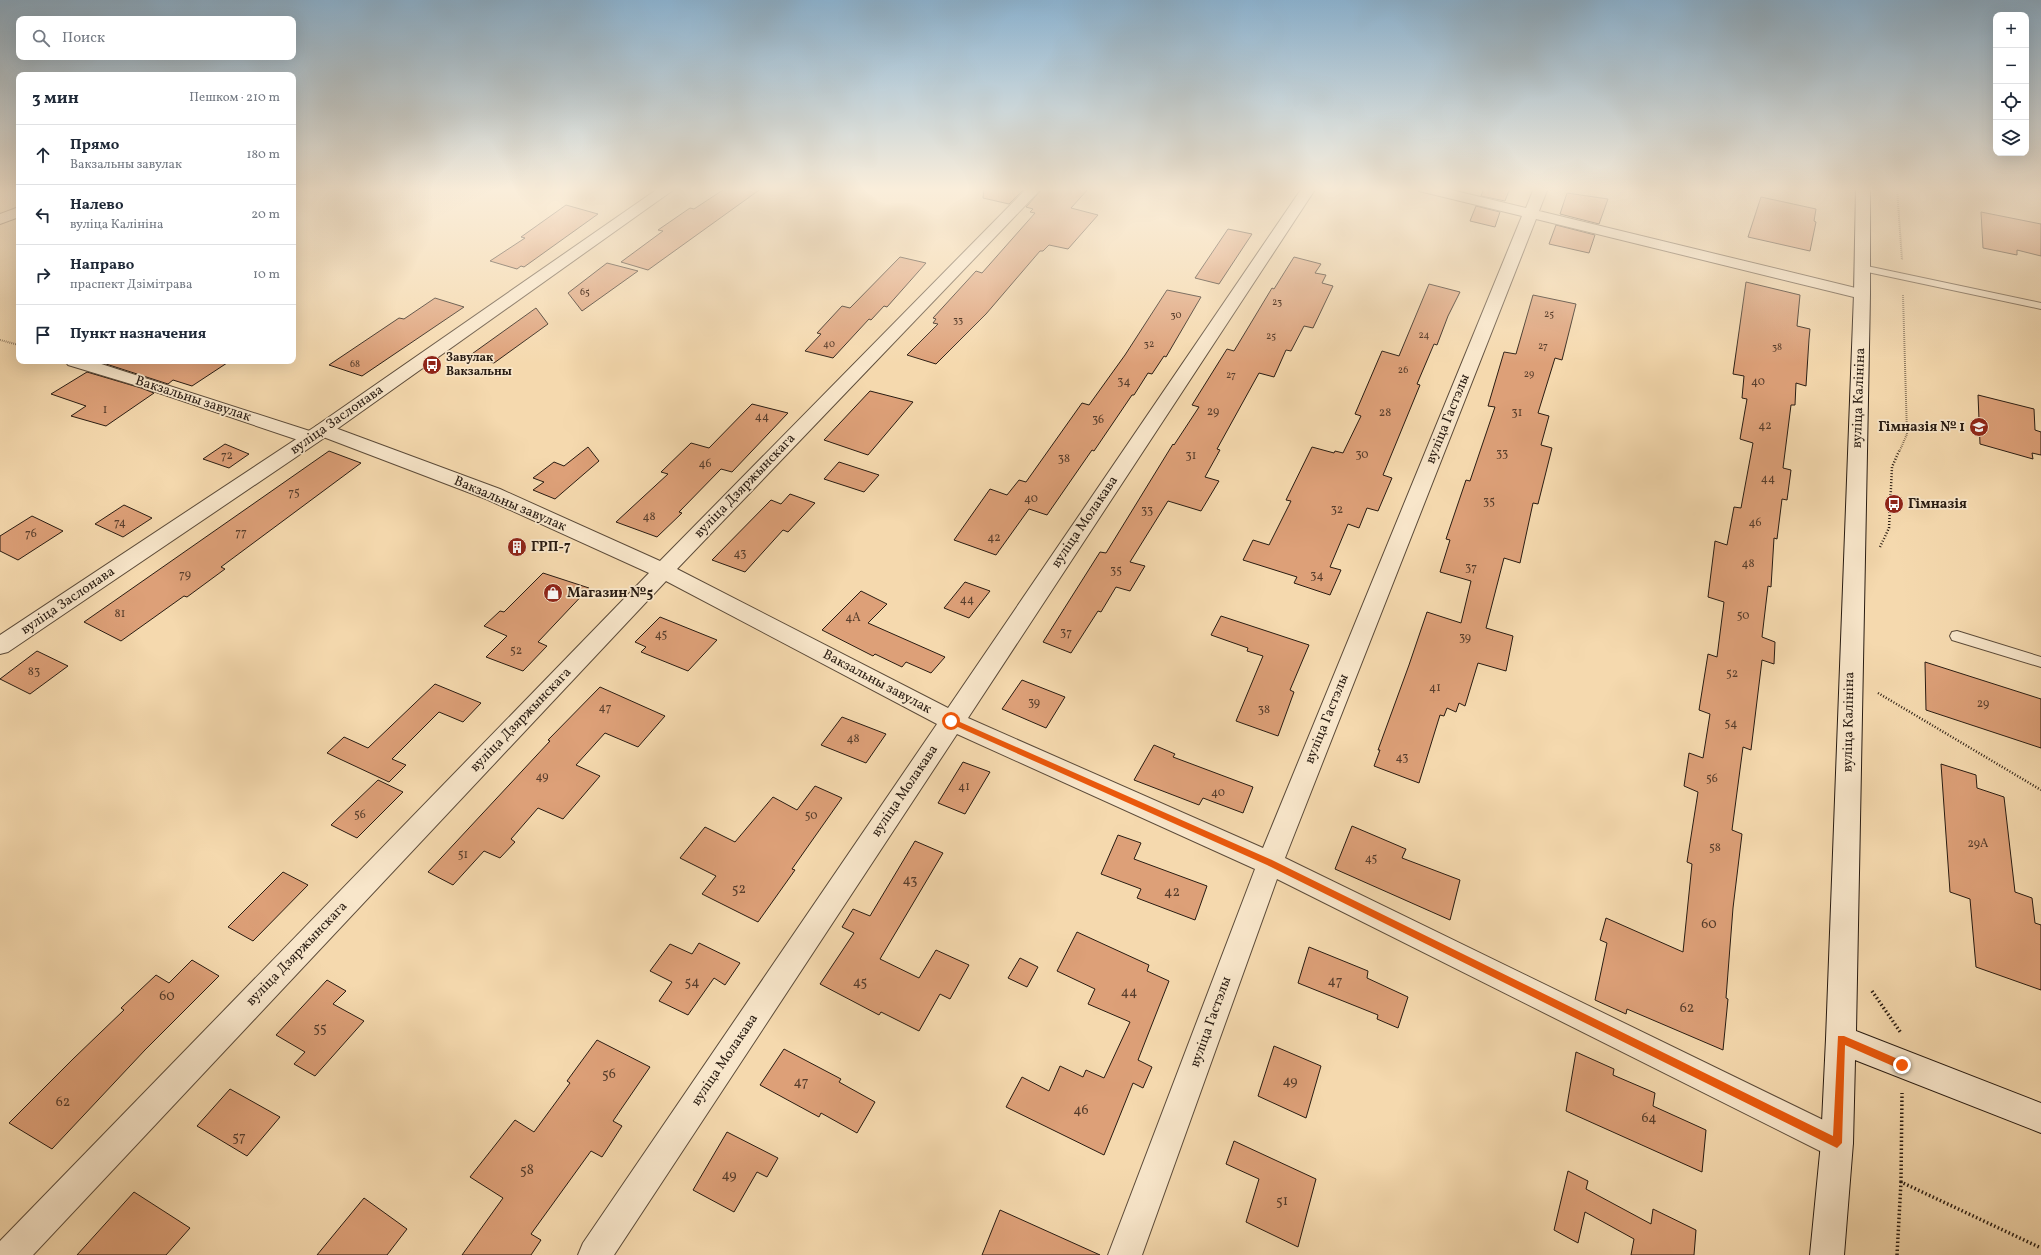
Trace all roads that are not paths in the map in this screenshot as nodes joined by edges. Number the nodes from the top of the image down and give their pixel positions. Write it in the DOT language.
graph roads {
  1 [pos="585,247"];
  2 [pos="979,247"];
  3 [pos="1270,247"];
  4 [pos="1518,247"];
  5 [pos="1668,247"];
  6 [pos="1862,247"];
  7 [pos="1862,268"];
  8 [pos="1862,294"];
  9 [pos="2041,306"];
  10 [pos="84,364"];
  11 [pos="317,434"];
  12 [pos="663,571"];
  13 [pos="1957,636"];
  14 [pos="0,646"];
  15 [pos="2041,662"];
  16 [pos="951,721"];
  17 [pos="1270,863"];
  18 [pos="1841,1039"];
  19 [pos="2041,1118"];
  20 [pos="1837,1143"];
  21 [pos="10,1255"];
  22 [pos="595,1255"];
  23 [pos="1124,1255"];
  24 [pos="1827,1255"];
  1 -- 11 [label="street, вуліца Заслонава"];
  2 -- 12 [label="street, вуліца Дзяржынскага"];
  3 -- 16 [label="street, вуліца Молакава"];
  4 -- 17 [label="street, вуліца Гастэлы"];
  5 -- 8 [label="street"];
  6 -- 7 [label="street, вуліца Калініна"];
  7 -- 8 [label="street, вуліца Калініна"];
  7 -- 9 [label="lane"];
  8 -- 18 [label="street, вуліца Калініна"];
  10 -- 11 [label="street, Вакзальны завулак"];
  11 -- 12 [label="street, Вакзальны завулак"];
  11 -- 14 [label="street, вуліца Заслонава"];
  12 -- 16 [label="street, Вакзальны завулак"];
  12 -- 21 [label="street, вуліца Дзяржынскага"];
  13 -- 15 [label="lane"];
  16 -- 17 [label="street, Вакзальны завулак"];
  16 -- 22 [label="street, вуліца Молакава"];
  17 -- 20 [label="street, Вакзальны завулак"];
  17 -- 23 [label="street, вуліца Гастэлы"];
  18 -- 19 [label="street"];
  18 -- 20 [label="street, вуліца Калініна"];
  20 -- 24 [label="street, вуліца Калініна"];
}
